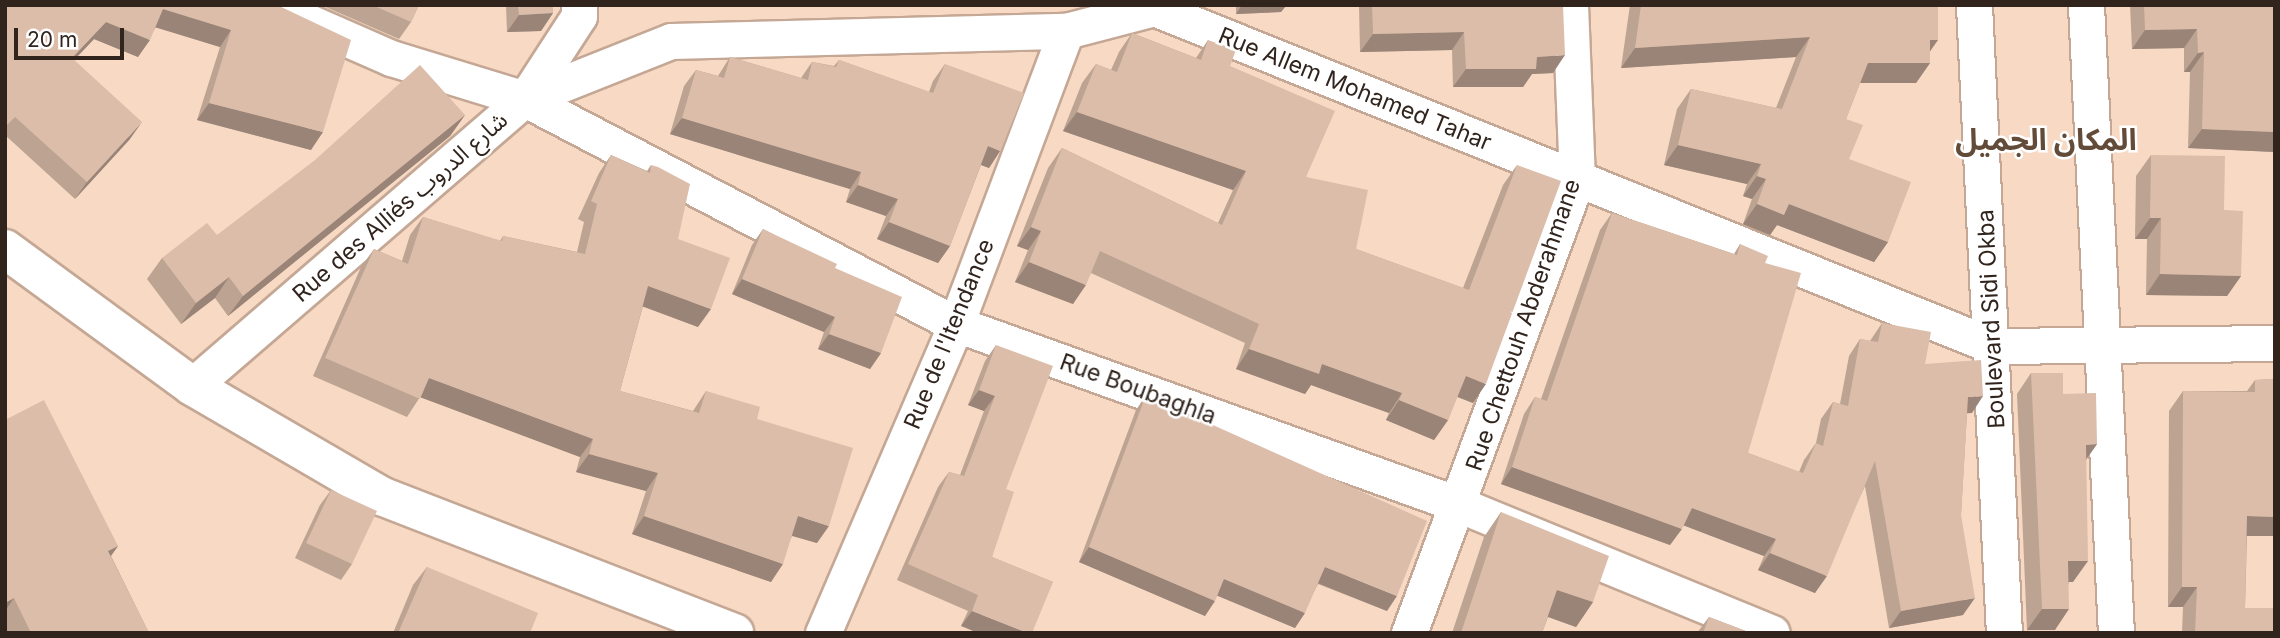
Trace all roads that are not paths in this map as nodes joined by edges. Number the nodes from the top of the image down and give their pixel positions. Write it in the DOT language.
graph roads {
  1 [pos="270,5"];
  2 [pos="579,5"];
  3 [pos="1570,5"];
  4 [pos="1974,5"];
  5 [pos="2086,5"];
  6 [pos="1154,6"];
  7 [pos="931,20"];
  8 [pos="1066,31"];
  9 [pos="525,99"];
  10 [pos="1577,179"];
  11 [pos="5,249"];
  12 [pos="956,324"];
  13 [pos="2275,343"];
  14 [pos="1993,346"];
  15 [pos="2102,346"];
  16 [pos="192,386"];
  17 [pos="1460,505"];
  18 [pos="734,633"];
  19 [pos="823,633"];
  20 [pos="1409,633"];
  21 [pos="1772,633"];
  22 [pos="2004,633"];
  23 [pos="2116,633"];
  1 -- 9 [label="street"];
  2 -- 9 [label="street, Rue des Alliés شارع الدروب"];
  3 -- 10 [label="street, Rue Chettouh Abderahmane"];
  4 -- 14 [label="street, Boulevard Sidi Okba"];
  5 -- 15 [label="street"];
  6 -- 8 [label="street, Rue Allem Mohamed Tahar"];
  6 -- 10 [label="street, Rue Allem Mohamed Tahar"];
  7 -- 8 [label="street, Rue Allem Mohamed Tahar"];
  7 -- 9 [label="street, Rue Allem Mohamed Tahar"];
  8 -- 12 [label="street, Rue de l'Itendance"];
  9 -- 12 [label="street, Rue Boubaghla"];
  9 -- 16 [label="street, Rue des Alliés شارع الدروب"];
  10 -- 14 [label="street, Rue Allem Mohamed Tahar"];
  10 -- 17 [label="street, Rue Chettouh Abderahmane"];
  11 -- 16 [label="main road"];
  12 -- 17 [label="street, Rue Boubaghla"];
  12 -- 19 [label="street, Rue de l'Itendance"];
  13 -- 15 [label="street, Rue Allem Mohamed Tahar"];
  14 -- 15 [label="street, Rue Allem Mohamed Tahar"];
  14 -- 22 [label="street, Boulevard Sidi Okba"];
  15 -- 23 [label="street"];
  16 -- 18 [label="main road"];
  17 -- 20 [label="street, Rue Chettouh Abderahmane"];
  17 -- 21 [label="street, Rue Boubaghla"];
}
